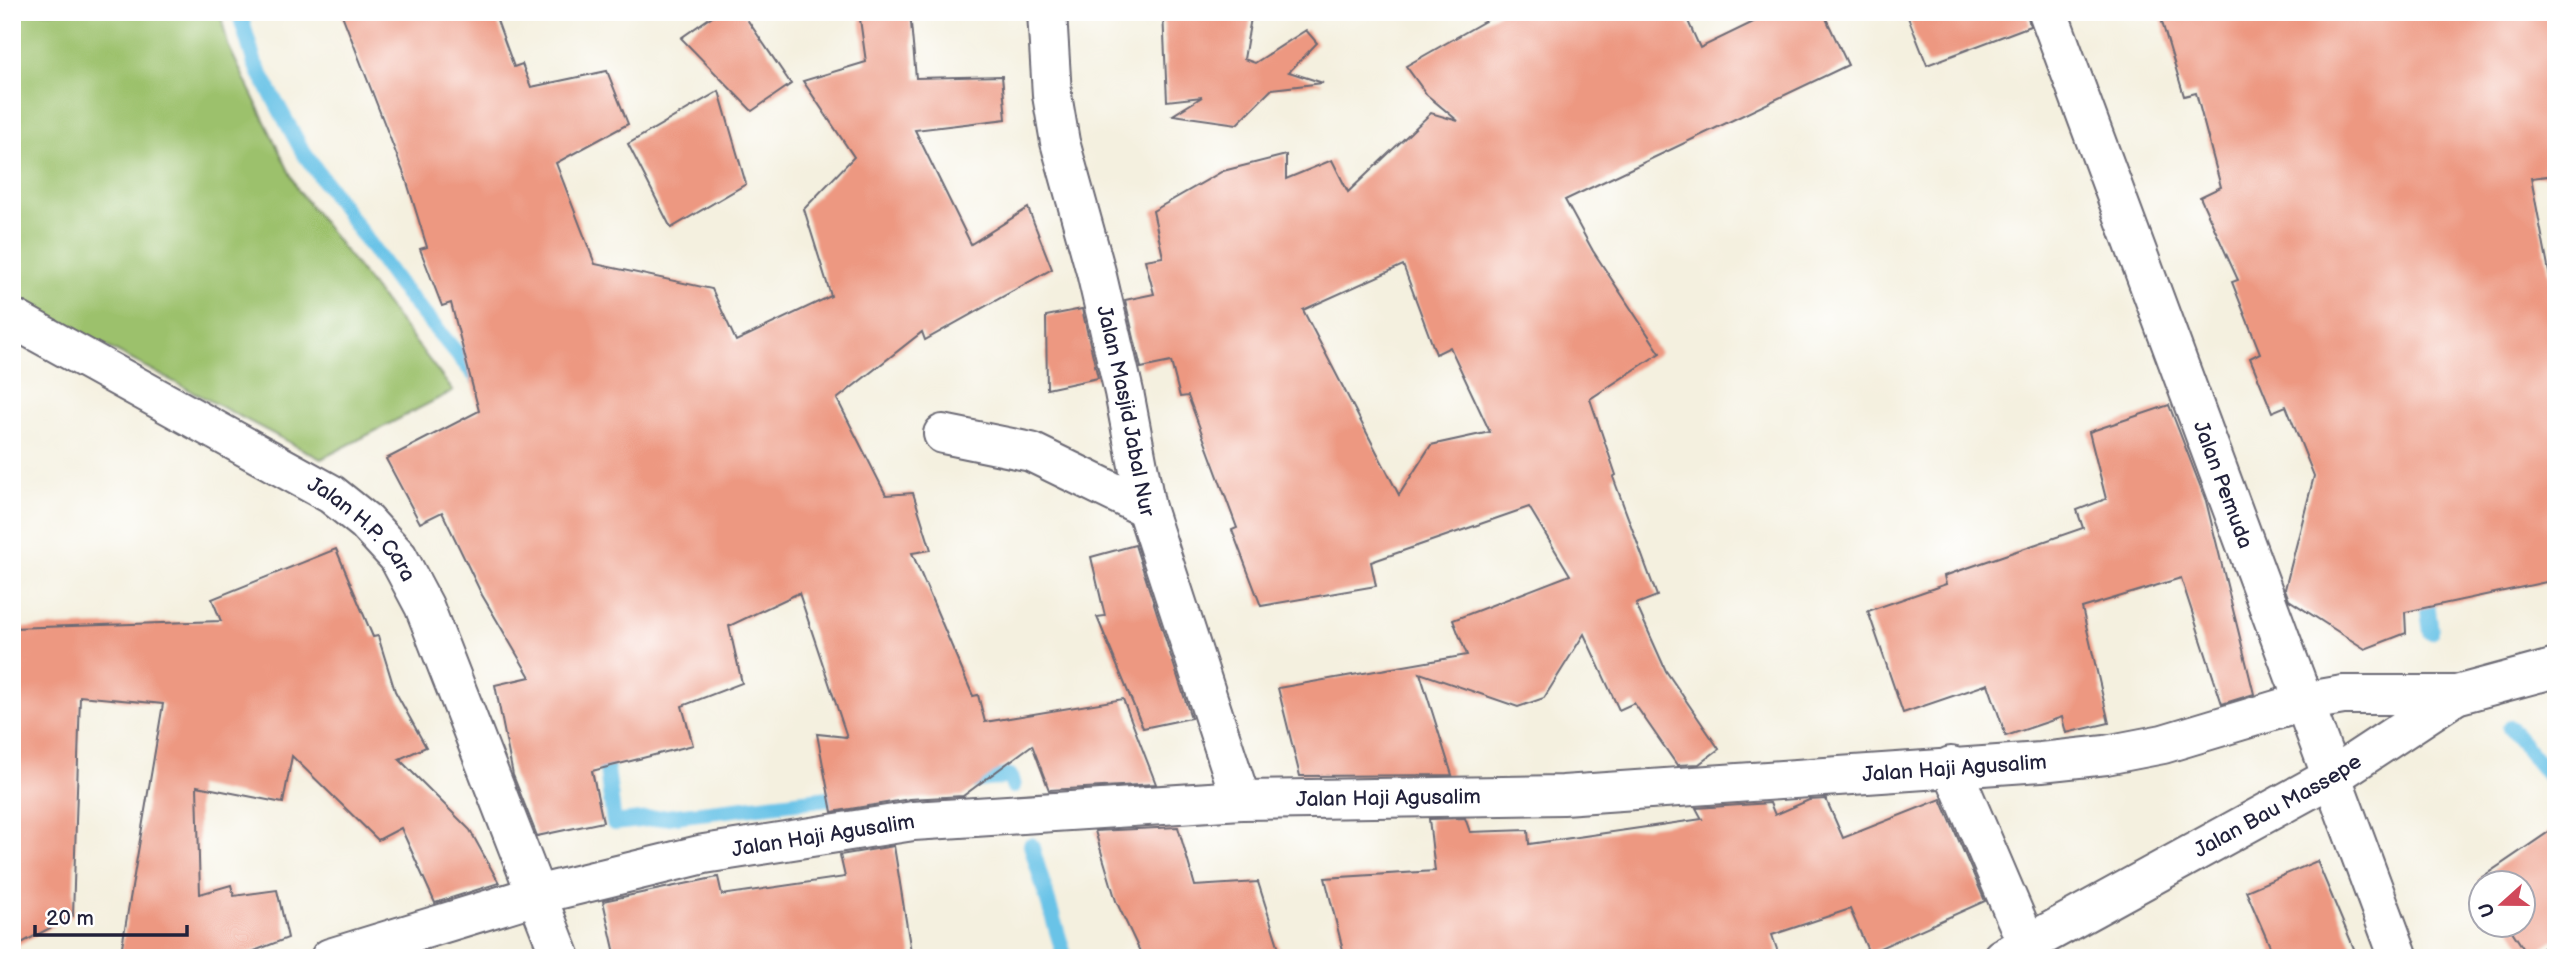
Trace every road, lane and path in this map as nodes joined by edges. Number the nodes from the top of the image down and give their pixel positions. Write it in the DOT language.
graph roads {
  1 [pos="1047,12"];
  2 [pos="2048,12"];
  3 [pos="12,318"];
  4 [pos="943,434"];
  5 [pos="1146,508"];
  6 [pos="2556,668"];
  7 [pos="2456,695"];
  8 [pos="2303,702"];
  9 [pos="1951,766"];
  10 [pos="2330,778"];
  11 [pos="1241,800"];
  12 [pos="536,895"];
  13 [pos="2015,951"];
  14 [pos="330,958"];
  15 [pos="561,958"];
  16 [pos="2399,958"];
  1 -- 5 [label="main road, Jalan Masjid Jabal Nur"];
  2 -- 8 [label="main road, Jalan Pemuda"];
  3 -- 12 [label="main road, Jalan H.P. Cara"];
  4 -- 5 [label="main road"];
  5 -- 11 [label="main road, Jalan Masjid Jabal Nur"];
  6 -- 7 [label="main road, Jalan Bau Massepe"];
  7 -- 8 [label="main road, Jalan Haji Agusalim"];
  7 -- 10 [label="main road, Jalan Bau Massepe"];
  8 -- 9 [label="main road, Jalan Haji Agusalim"];
  8 -- 10 [label="main road, Jalan Pemuda"];
  9 -- 11 [label="main road, Jalan Haji Agusalim"];
  9 -- 13 [label="main road"];
  10 -- 13 [label="main road, Jalan Bau Massepe"];
  10 -- 16 [label="main road, Jalan Pemuda"];
  11 -- 12 [label="main road, Jalan Haji Agusalim"];
  12 -- 14 [label="main road, Jalan Haji Agusalim"];
  12 -- 15 [label="main road, Jalan H.P. Cara"];
}
